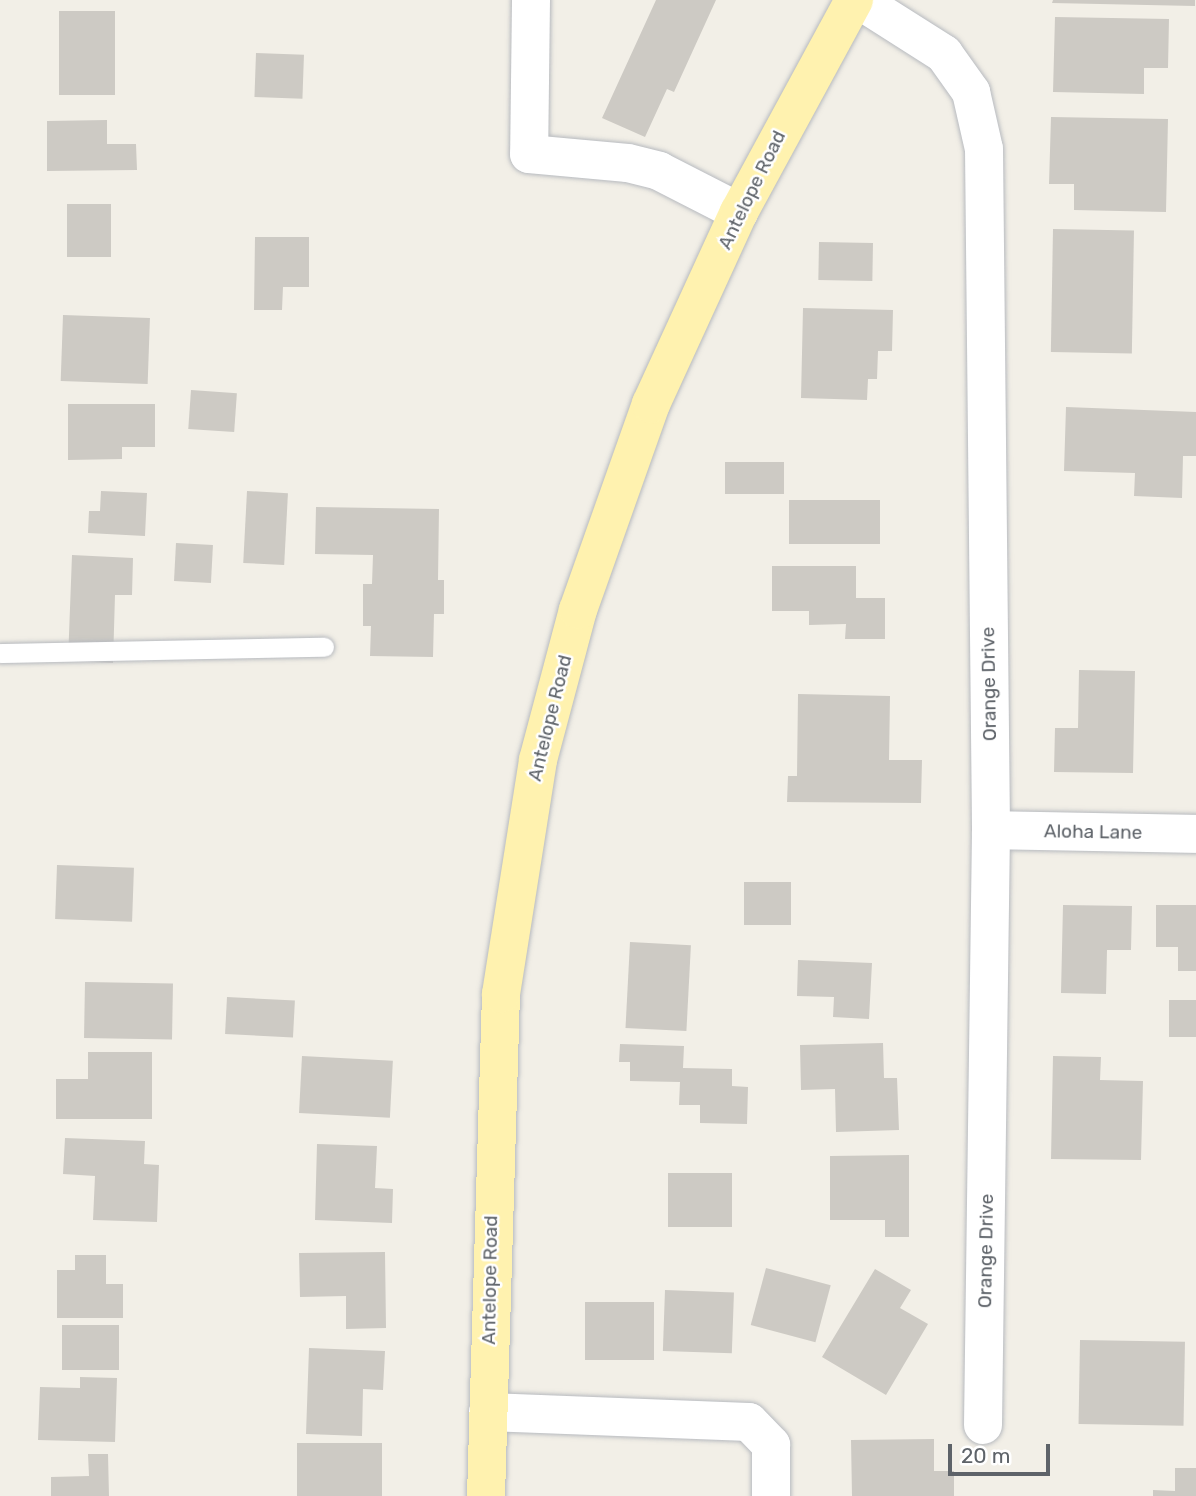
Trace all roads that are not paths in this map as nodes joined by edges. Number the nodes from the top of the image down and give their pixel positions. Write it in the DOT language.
graph roads {
  1 [pos="531,0"];
  2 [pos="856,0"];
  3 [pos="739,212"];
  4 [pos="324,647"];
  5 [pos="0,653"];
  6 [pos="991,830"];
  7 [pos="1196,834"];
  8 [pos="488,1412"];
  9 [pos="983,1425"];
  10 [pos="486,1496"];
  11 [pos="771,1496"];
  1 -- 3 [label="street"];
  2 -- 3 [label="main road, Antelope Road"];
  2 -- 6 [label="street, Orange Drive"];
  3 -- 8 [label="main road, Antelope Road"];
  4 -- 5 [label="lane"];
  6 -- 7 [label="street, Aloha Lane"];
  6 -- 9 [label="street, Orange Drive"];
  8 -- 10 [label="main road, Antelope Road"];
  8 -- 11 [label="street"];
}
